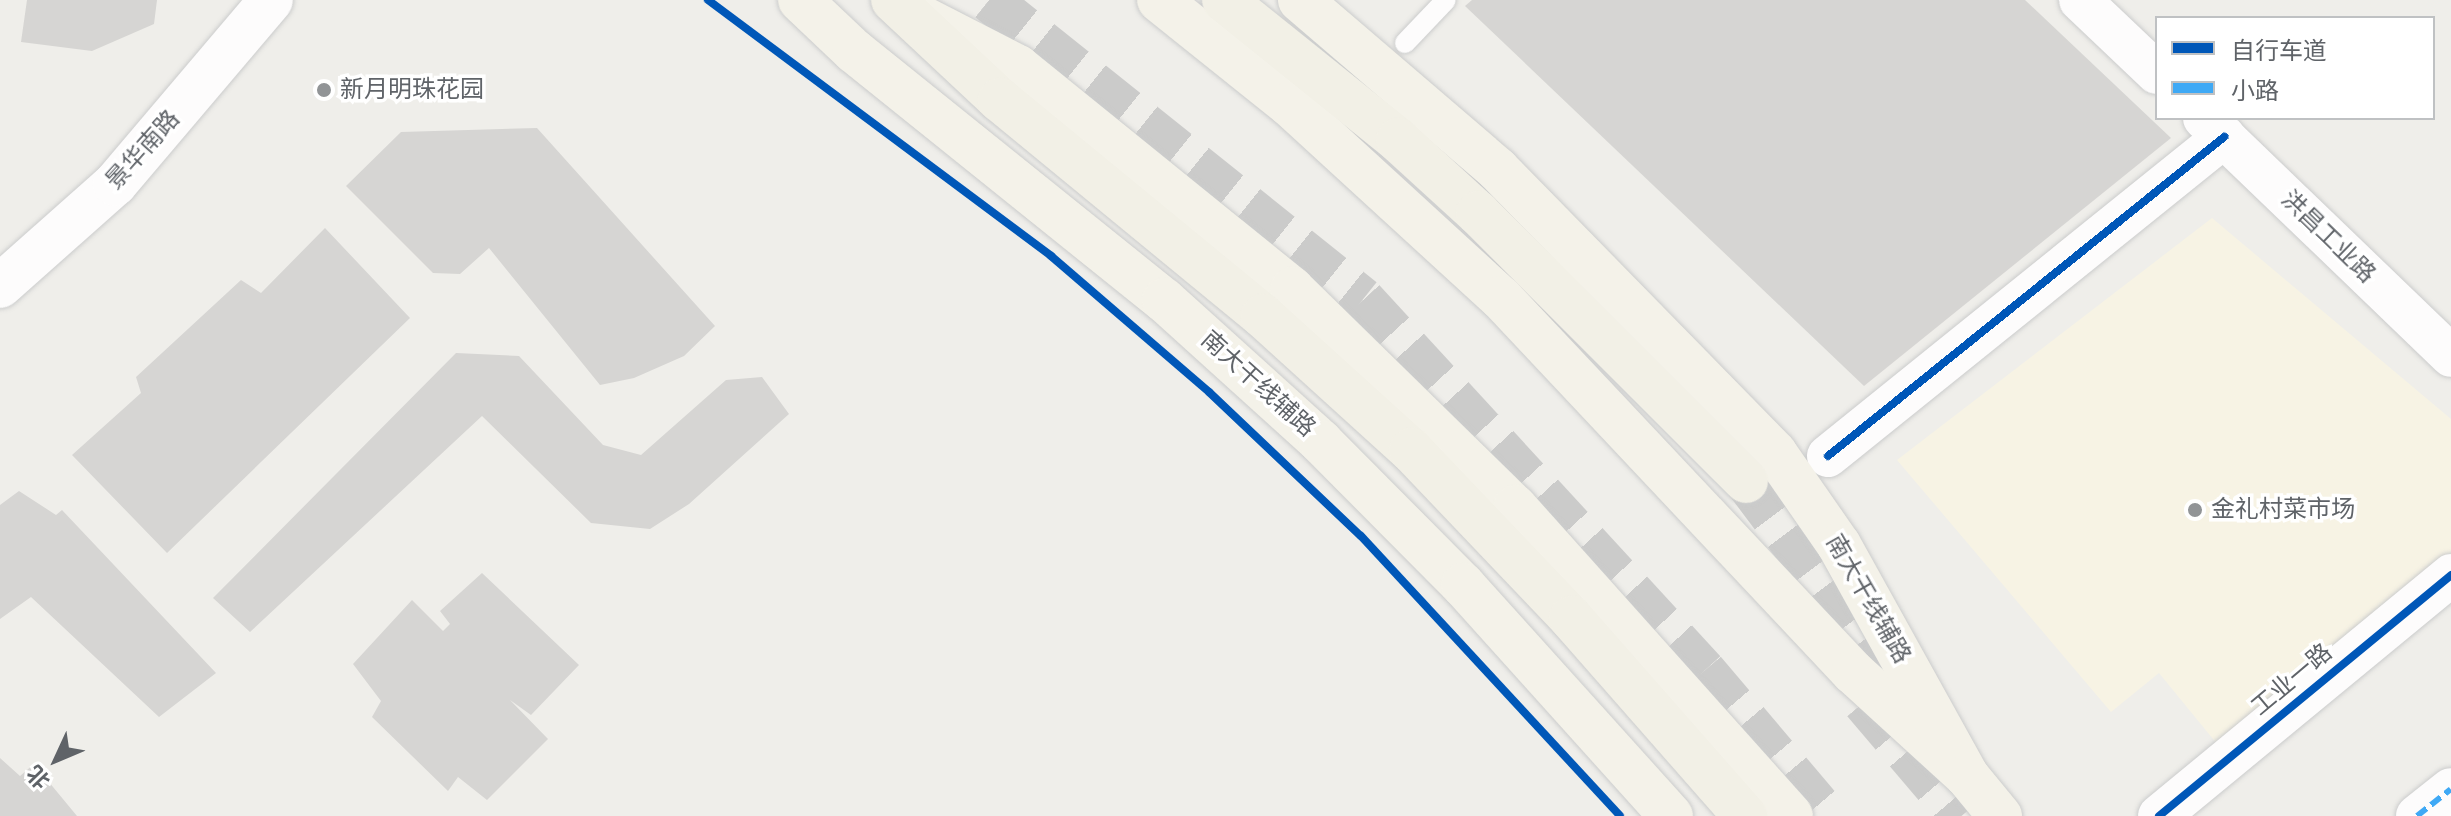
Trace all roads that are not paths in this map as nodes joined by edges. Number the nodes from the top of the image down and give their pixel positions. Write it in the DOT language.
graph roads {
  1 [pos="271,0"];
  2 [pos="800,0"];
  3 [pos="1159,0"];
  4 [pos="1224,0"];
  5 [pos="1300,0"];
  6 [pos="1446,0"];
  7 [pos="2080,0"];
  8 [pos="902,6"];
  9 [pos="1405,43"];
  10 [pos="2155,71"];
  11 [pos="2214,127"];
  12 [pos="0,286"];
  13 [pos="2451,356"];
  14 [pos="1828,456"];
  15 [pos="1746,481"];
  16 [pos="2451,575"];
  17 [pos="1967,776"];
  18 [pos="2451,789"];
  19 [pos="1671,816"];
  20 [pos="1745,816"];
  21 [pos="1791,816"];
  22 [pos="2000,816"];
  23 [pos="2159,816"];
  24 [pos="2417,816"];
  1 -- 12 [label="main road, 景华南路"];
  2 -- 19 [label="main road, 南大干线辅路"];
  3 -- 17 [label="main road"];
  4 -- 15 [label="highway"];
  5 -- 17 [label="main road, 南大干线辅路"];
  6 -- 9 [label="lane"];
  7 -- 10 [label="street"];
  8 -- 20 [label="highway"];
  8 -- 21 [label="main road"];
  11 -- 13 [label="street, 洪昌工业路"];
  11 -- 14 [label="street"];
  16 -- 23 [label="street, 工业一路"];
  17 -- 22 [label="main road, 南大干线辅路"];
  18 -- 24 [label="street"];
}
